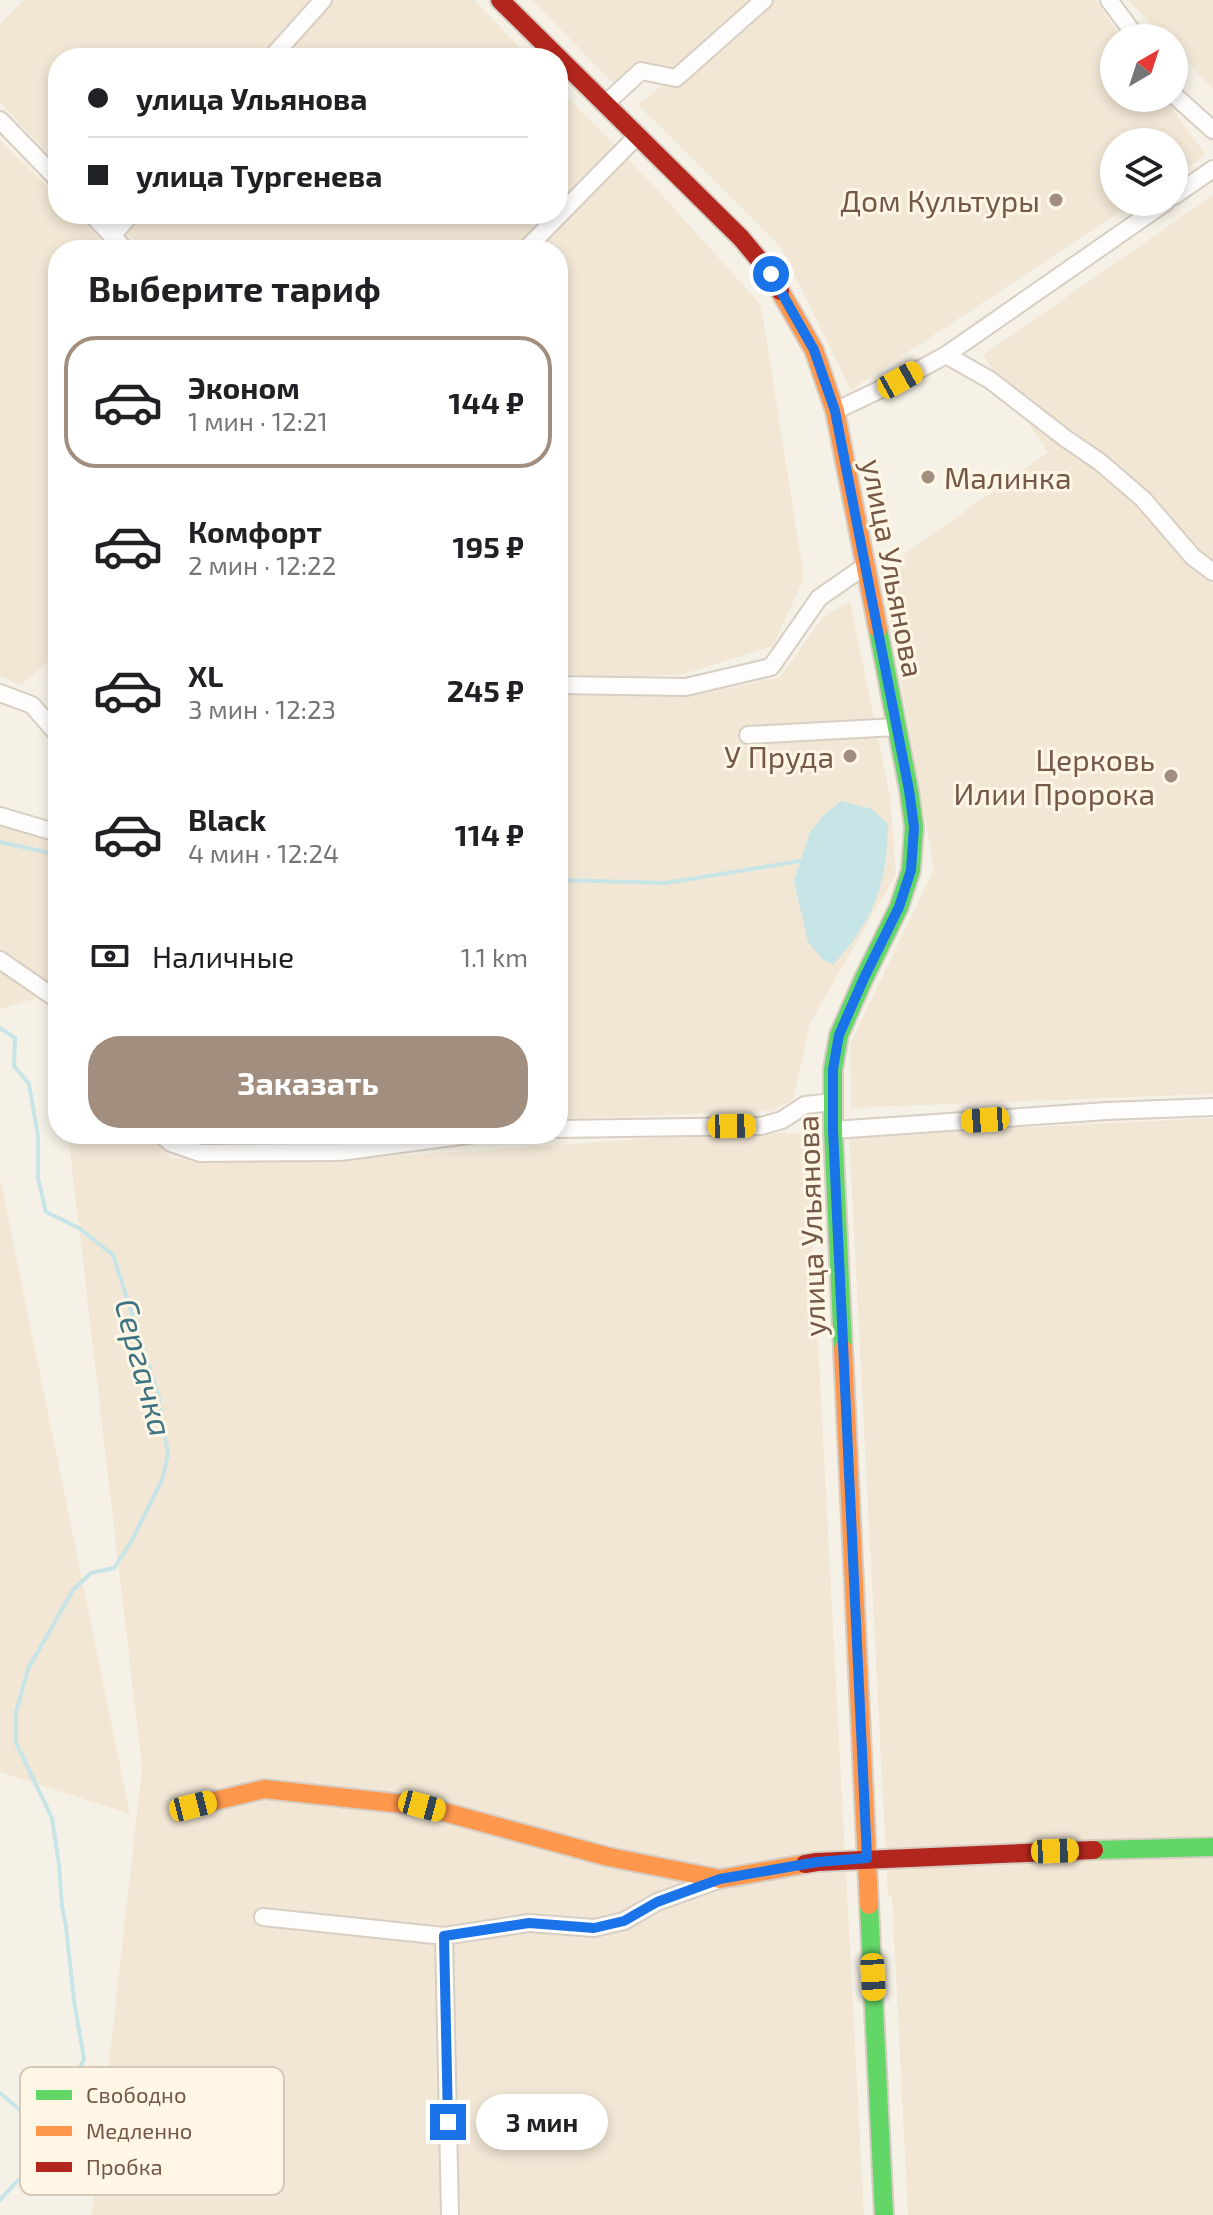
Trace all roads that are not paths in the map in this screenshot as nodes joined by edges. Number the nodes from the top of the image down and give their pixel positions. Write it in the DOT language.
graph roads {
  1 [pos="323,0"];
  2 [pos="500,0"];
  3 [pos="764,0"];
  4 [pos="1109,0"];
  5 [pos="1127,24"];
  6 [pos="280,48"];
  7 [pos="548,48"];
  8 [pos="568,67"];
  9 [pos="605,104"];
  10 [pos="1188,108"];
  11 [pos="0,120"];
  12 [pos="1213,130"];
  13 [pos="637,136"];
  14 [pos="1213,169"];
  15 [pos="48,170"];
  16 [pos="1188,186"];
  17 [pos="568,206"];
  18 [pos="1146,216"];
  19 [pos="101,224"];
  20 [pos="122,224"];
  21 [pos="551,224"];
  22 [pos="112,236"];
  23 [pos="116,240"];
  24 [pos="535,240"];
  25 [pos="946,355"];
  26 [pos="835,411"];
  27 [pos="865,566"];
  28 [pos="1213,572"];
  29 [pos="568,685"];
  30 [pos="0,693"];
  31 [pos="48,723"];
  32 [pos="897,727"];
  33 [pos="748,735"];
  34 [pos="0,816"];
  35 [pos="48,830"];
  36 [pos="0,960"];
  37 [pos="48,993"];
  38 [pos="833,1102"];
  39 [pos="1213,1107"];
  40 [pos="568,1129"];
  41 [pos="833,1130"];
  42 [pos="174,1144"];
  43 [pos="400,1144"];
  44 [pos="193,1806"];
  45 [pos="1213,1847"];
  46 [pos="867,1858"];
  47 [pos="720,1879"];
  48 [pos="263,1917"];
  49 [pos="444,1936"];
  50 [pos="450,2215"];
  51 [pos="884,2215"];
  1 -- 6 [label="street"];
  2 -- 7 [label="main road, улица Ульянова"];
  3 -- 9 [label="street"];
  4 -- 5 [label="street"];
  8 -- 9 [label="main road, улица Ульянова"];
  9 -- 13 [label="main road, улица Ульянова"];
  10 -- 12 [label="street"];
  11 -- 15 [label="street"];
  13 -- 17 [label="street"];
  13 -- 26 [label="main road, улица Ульянова"];
  14 -- 16 [label="street"];
  18 -- 25 [label="street"];
  19 -- 22 [label="street"];
  20 -- 22 [label="street"];
  21 -- 24 [label="street"];
  22 -- 23 [label="street"];
  25 -- 26 [label="street"];
  25 -- 28 [label="street"];
  26 -- 27 [label="main road, улица Ульянова"];
  27 -- 29 [label="street"];
  27 -- 32 [label="main road, улица Ульянова"];
  30 -- 31 [label="street"];
  32 -- 33 [label="street"];
  32 -- 38 [label="main road, улица Ульянова"];
  34 -- 35 [label="street"];
  36 -- 37 [label="street"];
  38 -- 40 [label="street"];
  38 -- 41 [label="main road, улица Ульянова"];
  39 -- 41 [label="street"];
  41 -- 46 [label="main road, улица Ульянова"];
  42 -- 43 [label="street"];
  44 -- 47 [label="main road"];
  45 -- 46 [label="main road"];
  46 -- 47 [label="main road"];
  46 -- 51 [label="main road, улица Ульянова"];
  47 -- 49 [label="street"];
  48 -- 49 [label="street"];
  49 -- 50 [label="street"];
}
